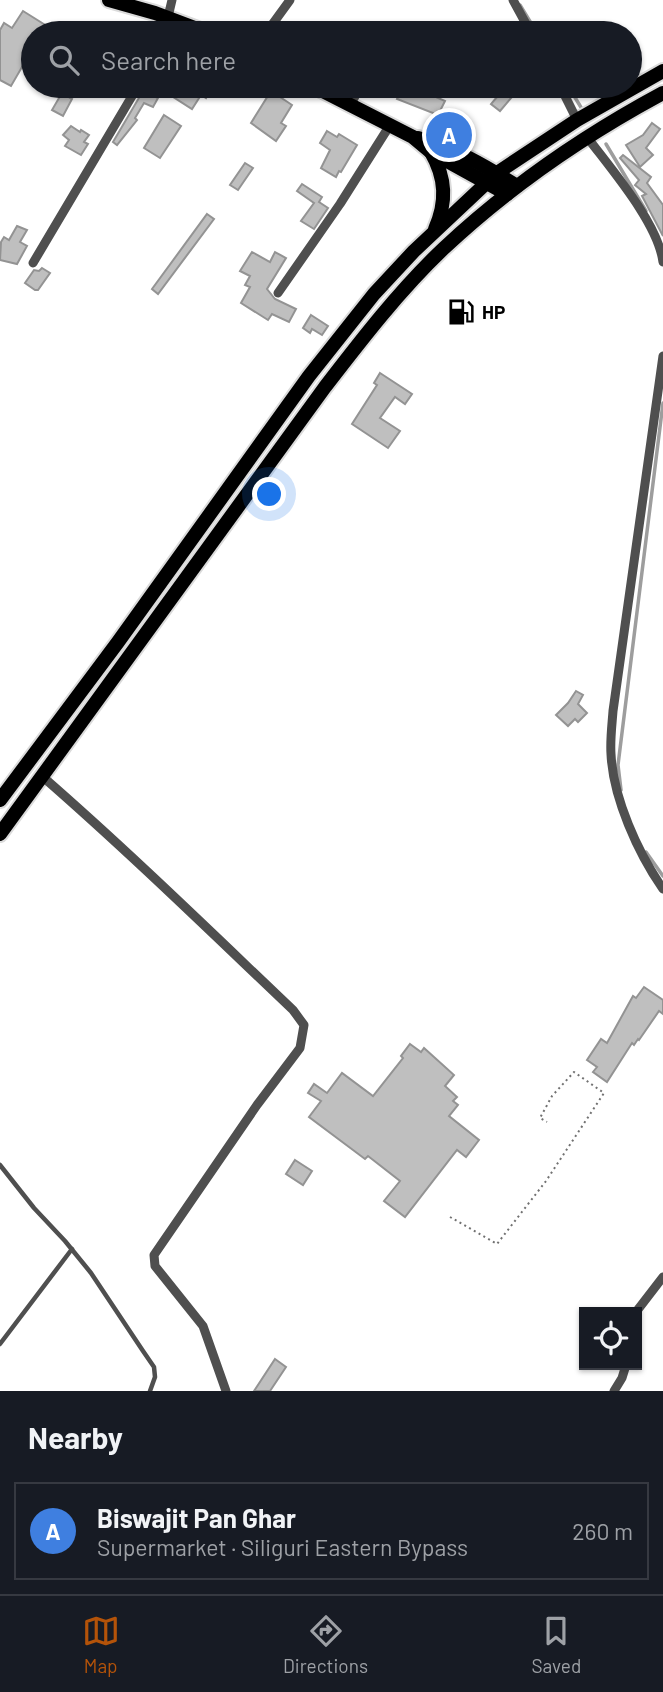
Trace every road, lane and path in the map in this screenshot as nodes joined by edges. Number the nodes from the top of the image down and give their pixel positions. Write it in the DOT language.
graph roads {
  1 [pos="109,0"];
  2 [pos="172,0"];
  3 [pos="290,0"];
  4 [pos="513,0"];
  5 [pos="171,18"];
  6 [pos="170,21"];
  7 [pos="178,21"];
  8 [pos="275,21"];
  9 [pos="524,21"];
  10 [pos="663,71"];
  11 [pos="642,83"];
  12 [pos="663,93"];
  13 [pos="131,98"];
  14 [pos="336,98"];
  15 [pos="353,98"];
  16 [pos="566,98"];
  17 [pos="616,98"];
  18 [pos="349,105"];
  19 [pos="577,120"];
  20 [pos="390,125"];
  21 [pos="413,137"];
  22 [pos="587,137"];
  23 [pos="432,152"];
  24 [pos="492,178"];
  25 [pos="512,190"];
  26 [pos="433,234"];
  27 [pos="663,262"];
  28 [pos="33,263"];
  29 [pos="278,293"];
  30 [pos="663,356"];
  31 [pos="43,777"];
  32 [pos="0,800"];
  33 [pos="0,834"];
  34 [pos="663,889"];
  35 [pos="547,1122"];
  36 [pos="0,1165"];
  37 [pos="450,1217"];
  38 [pos="72,1249"];
  39 [pos="663,1277"];
  40 [pos="640,1307"];
  41 [pos="0,1344"];
  42 [pos="624,1370"];
  43 [pos="150,1391"];
  44 [pos="226,1391"];
  45 [pos="614,1391"];
  1 -- 5 [label="main road"];
  2 -- 5 [label="street"];
  3 -- 8 [label="street"];
  4 -- 9 [label="street"];
  5 -- 6 [label="street"];
  5 -- 7 [label="main road"];
  10 -- 11 [label="main road"];
  12 -- 22 [label="main road"];
  13 -- 28 [label="street"];
  14 -- 18 [label="main road"];
  15 -- 18 [label="street"];
  16 -- 19 [label="street"];
  17 -- 19 [label="main road"];
  18 -- 20 [label="main road"];
  19 -- 24 [label="main road"];
  20 -- 21 [label="main road"];
  20 -- 29 [label="street"];
  21 -- 23 [label="main road"];
  21 -- 24 [label="main road"];
  22 -- 25 [label="main road"];
  22 -- 27 [label="street"];
  23 -- 24 [label="main road"];
  23 -- 26 [label="main road"];
  24 -- 25 [label="main road"];
  24 -- 26 [label="main road"];
  25 -- 31 [label="main road"];
  26 -- 32 [label="main road"];
  30 -- 34 [label="street"];
  31 -- 33 [label="main road"];
  31 -- 44 [label="street"];
  35 -- 37 [label="path"];
  36 -- 38 [label="lane"];
  38 -- 41 [label="lane"];
  38 -- 43 [label="lane"];
  39 -- 40 [label="street"];
  42 -- 45 [label="street"];
}
